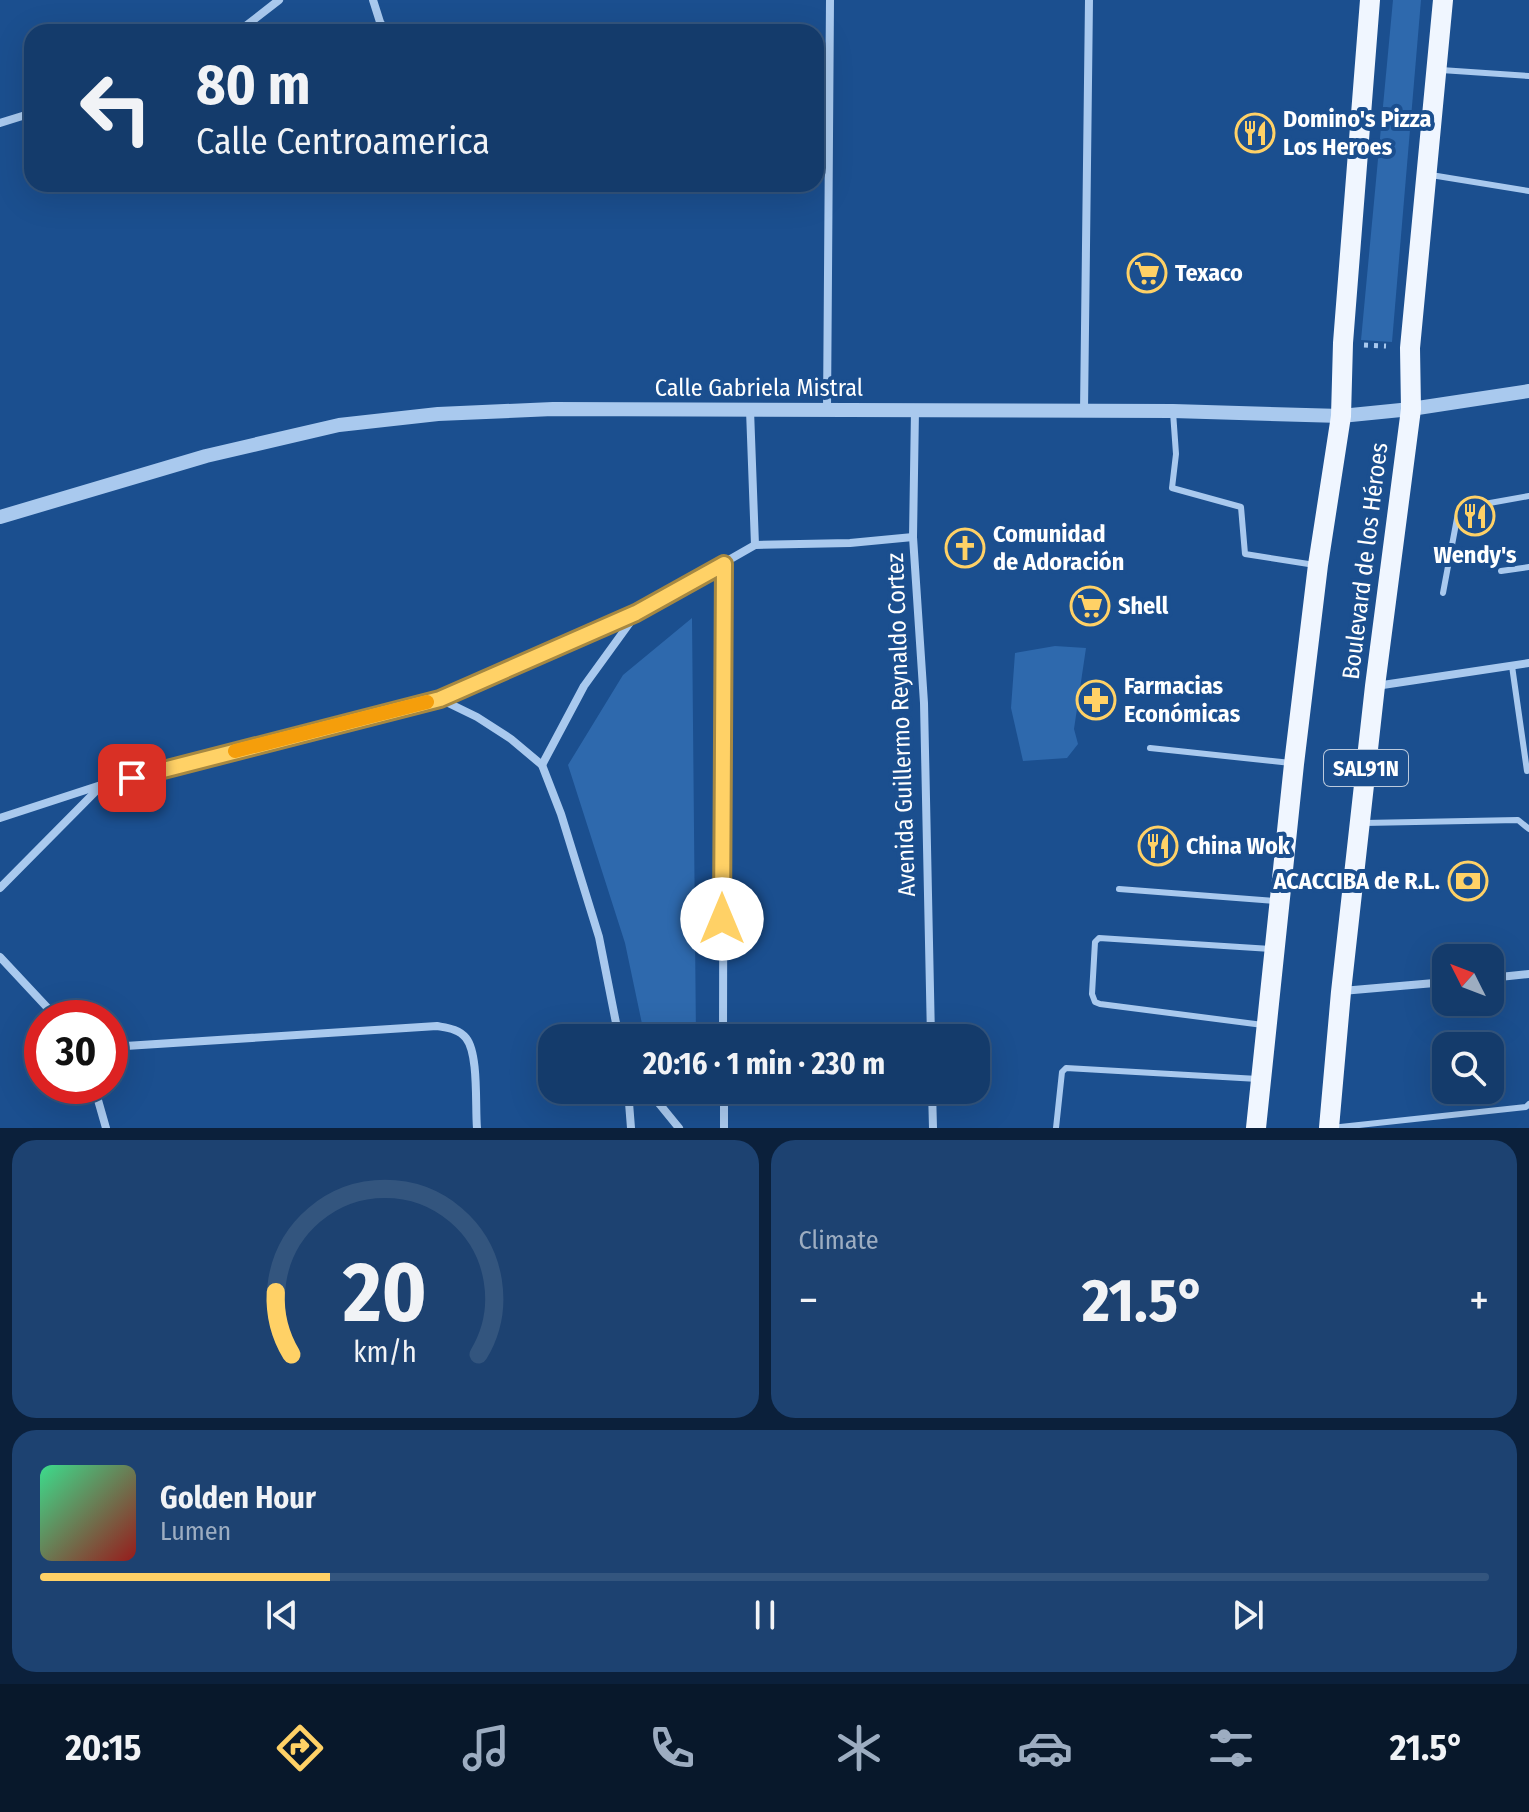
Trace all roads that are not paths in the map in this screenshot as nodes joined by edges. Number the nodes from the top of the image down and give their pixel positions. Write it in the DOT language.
graph roads {
  1 [pos="279,0"];
  2 [pos="373,0"];
  3 [pos="830,0"];
  4 [pos="1089,0"];
  5 [pos="1370,0"];
  6 [pos="1443,0"];
  7 [pos="248,24"];
  8 [pos="381,24"];
  9 [pos="824,55"];
  10 [pos="829,55"];
  11 [pos="1436,70"];
  12 [pos="1529,76"];
  13 [pos="24,116"];
  14 [pos="0,123"];
  15 [pos="1428,175"];
  16 [pos="1529,191"];
  17 [pos="1529,391"];
  18 [pos="1411,409"];
  19 [pos="750,410"];
  20 [pos="827,410"];
  21 [pos="915,410"];
  22 [pos="1084,411"];
  23 [pos="1173,411"];
  24 [pos="1341,416"];
  25 [pos="1529,496"];
  26 [pos="0,517"];
  27 [pos="913,537"];
  28 [pos="755,545"];
  29 [pos="724,564"];
  30 [pos="1318,565"];
  31 [pos="1529,567"];
  32 [pos="1501,571"];
  33 [pos="1443,593"];
  34 [pos="636,613"];
  35 [pos="1529,663"];
  36 [pos="1512,666"];
  37 [pos="1375,686"];
  38 [pos="440,699"];
  39 [pos="1150,748"];
  40 [pos="1294,764"];
  41 [pos="542,765"];
  42 [pos="1527,771"];
  43 [pos="101,785"];
  44 [pos="0,818"];
  45 [pos="1360,823"];
  46 [pos="1529,829"];
  47 [pos="0,888"];
  48 [pos="1119,889"];
  49 [pos="1280,902"];
  50 [pos="1275,949"];
  51 [pos="0,957"];
  52 [pos="1529,974"];
  53 [pos="1504,977"];
  54 [pos="1432,983"];
  55 [pos="1341,992"];
  56 [pos="40,1000"];
  57 [pos="616,1024"];
  58 [pos="723,1024"];
  59 [pos="931,1024"];
  60 [pos="1267,1026"];
  61 [pos="128,1046"];
  62 [pos="1261,1079"];
  63 [pos="99,1104"];
  64 [pos="629,1104"];
  65 [pos="659,1104"];
  66 [pos="724,1104"];
  67 [pos="932,1104"];
  68 [pos="1529,1104"];
  69 [pos="106,1128"];
  70 [pos="477,1128"];
  71 [pos="631,1128"];
  72 [pos="679,1128"];
  73 [pos="724,1128"];
  74 [pos="933,1128"];
  75 [pos="1056,1128"];
  76 [pos="1256,1128"];
  77 [pos="1330,1128"];
  1 -- 7 [label="street"];
  2 -- 8 [label="street"];
  3 -- 10 [label="street"];
  4 -- 22 [label="street"];
  5 -- 24 [label="main road, Boulevard de los Héroes / SAL91N"];
  6 -- 11 [label="main road, Boulevard de los Héroes / SAL91N"];
  9 -- 10 [label="street"];
  10 -- 20 [label="street"];
  11 -- 12 [label="lane"];
  11 -- 15 [label="main road, Boulevard de los Héroes / SAL91N"];
  13 -- 14 [label="street"];
  15 -- 16 [label="lane"];
  15 -- 18 [label="main road, Boulevard de los Héroes / SAL91N"];
  17 -- 18 [label="street, Calle Gabriela Mistral"];
  18 -- 24 [label="street, Calle Gabriela Mistral"];
  18 -- 37 [label="main road, Boulevard de los Héroes / SAL91N"];
  19 -- 20 [label="street, Calle Gabriela Mistral"];
  19 -- 26 [label="street, Calle Gabriela Mistral"];
  19 -- 28 [label="street"];
  20 -- 21 [label="street, Calle Gabriela Mistral"];
  21 -- 22 [label="street, Calle Gabriela Mistral"];
  21 -- 27 [label="street, Avenida Guillermo Reynaldo Cortez"];
  22 -- 23 [label="street, Calle Gabriela Mistral"];
  23 -- 24 [label="street, Calle Gabriela Mistral"];
  23 -- 30 [label="lane"];
  24 -- 30 [label="main road, Boulevard de los Héroes / SAL91N"];
  25 -- 33 [label="lane"];
  27 -- 28 [label="street"];
  27 -- 59 [label="street, Avenida Guillermo Reynaldo Cortez"];
  28 -- 29 [label="street"];
  29 -- 34 [label="street"];
  29 -- 58 [label="street"];
  30 -- 40 [label="main road, Boulevard de los Héroes / SAL91N"];
  31 -- 32 [label="lane"];
  34 -- 38 [label="street"];
  34 -- 41 [label="street"];
  35 -- 36 [label="street"];
  36 -- 37 [label="street"];
  36 -- 42 [label="lane"];
  37 -- 45 [label="main road, Boulevard de los Héroes / SAL91N"];
  38 -- 41 [label="street"];
  38 -- 43 [label="street"];
  39 -- 40 [label="lane"];
  40 -- 49 [label="main road, Boulevard de los Héroes / SAL91N"];
  41 -- 57 [label="street"];
  43 -- 44 [label="street"];
  43 -- 47 [label="street"];
  45 -- 46 [label="lane"];
  45 -- 55 [label="main road, Boulevard de los Héroes / SAL91N"];
  48 -- 49 [label="lane"];
  49 -- 50 [label="main road, Boulevard de los Héroes / SAL91N"];
  50 -- 60 [label="main road, Boulevard de los Héroes / SAL91N"];
  50 -- 60 [label="lane"];
  51 -- 56 [label="street"];
  52 -- 53 [label="street"];
  54 -- 55 [label="street"];
  55 -- 77 [label="main road, Boulevard de los Héroes / SAL91N"];
  60 -- 62 [label="main road, Boulevard de los Héroes / SAL91N"];
  61 -- 70 [label="street"];
  62 -- 75 [label="lane"];
  62 -- 76 [label="main road, Boulevard de los Héroes / SAL91N"];
  63 -- 69 [label="street"];
  64 -- 71 [label="street"];
  65 -- 72 [label="street"];
  66 -- 73 [label="street"];
  67 -- 74 [label="street"];
  68 -- 77 [label="lane"];
}
